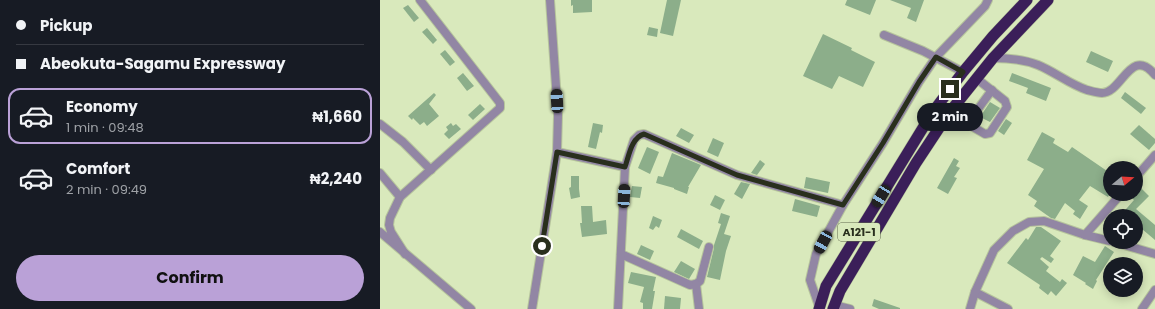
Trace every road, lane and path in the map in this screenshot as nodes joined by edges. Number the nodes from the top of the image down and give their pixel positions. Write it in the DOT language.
graph roads {
  1 [pos="420,0"];
  2 [pos="550,0"];
  3 [pos="988,0"];
  4 [pos="1027,0"];
  5 [pos="1048,0"];
  6 [pos="884,35"];
  7 [pos="936,57"];
  8 [pos="993,58"];
  9 [pos="963,72"];
  10 [pos="1155,75"];
  11 [pos="976,78"];
  12 [pos="992,90"];
  13 [pos="949,113"];
  14 [pos="380,124"];
  15 [pos="967,124"];
  16 [pos="557,152"];
  17 [pos="1155,155"];
  18 [pos="625,167"];
  19 [pos="1143,169"];
  20 [pos="431,170"];
  21 [pos="380,173"];
  22 [pos="400,197"];
  23 [pos="1115,201"];
  24 [pos="843,205"];
  25 [pos="389,225"];
  26 [pos="381,235"];
  27 [pos="1085,235"];
  28 [pos="1103,239"];
  29 [pos="709,247"];
  30 [pos="1138,249"];
  31 [pos="405,254"];
  32 [pos="621,254"];
  33 [pos="1155,254"];
  34 [pos="696,284"];
  35 [pos="1155,290"];
  36 [pos="975,292"];
  37 [pos="834,307"];
  38 [pos="819,308"];
  39 [pos="471,309"];
  40 [pos="532,309"];
  41 [pos="618,309"];
  42 [pos="699,309"];
  43 [pos="850,309"];
  44 [pos="970,309"];
  45 [pos="1008,309"];
  46 [pos="1142,309"];
  1 -- 20 [label="street"];
  2 -- 16 [label="street"];
  3 -- 7 [label="street"];
  4 -- 9 [label="highway, A121-1"];
  5 -- 8 [label="highway, A121-1"];
  6 -- 7 [label="street"];
  7 -- 9 [label="street"];
  7 -- 24 [label="street"];
  8 -- 10 [label="street"];
  8 -- 11 [label="highway, A121-1"];
  9 -- 38 [label="highway, A121-1"];
  11 -- 12 [label="street"];
  11 -- 13 [label="highway, A121-1"];
  12 -- 15 [label="street"];
  12 -- 15 [label="street"];
  13 -- 15 [label="street"];
  13 -- 37 [label="highway, A121-1"];
  14 -- 20 [label="street"];
  16 -- 18 [label="street"];
  16 -- 40 [label="street"];
  17 -- 19 [label="street"];
  18 -- 24 [label="street"];
  18 -- 32 [label="street"];
  20 -- 22 [label="street"];
  21 -- 22 [label="street"];
  22 -- 25 [label="street"];
  23 -- 27 [label="street"];
  24 -- 38 [label="street"];
  25 -- 26 [label="street"];
  25 -- 31 [label="street"];
  26 -- 31 [label="street"];
  27 -- 28 [label="street"];
  27 -- 36 [label="street"];
  29 -- 34 [label="street"];
  30 -- 33 [label="street"];
  31 -- 39 [label="street"];
  32 -- 34 [label="street"];
  32 -- 41 [label="street"];
  34 -- 42 [label="street"];
  35 -- 46 [label="street"];
  36 -- 44 [label="street"];
  36 -- 45 [label="street"];
  37 -- 43 [label="street"];
}
